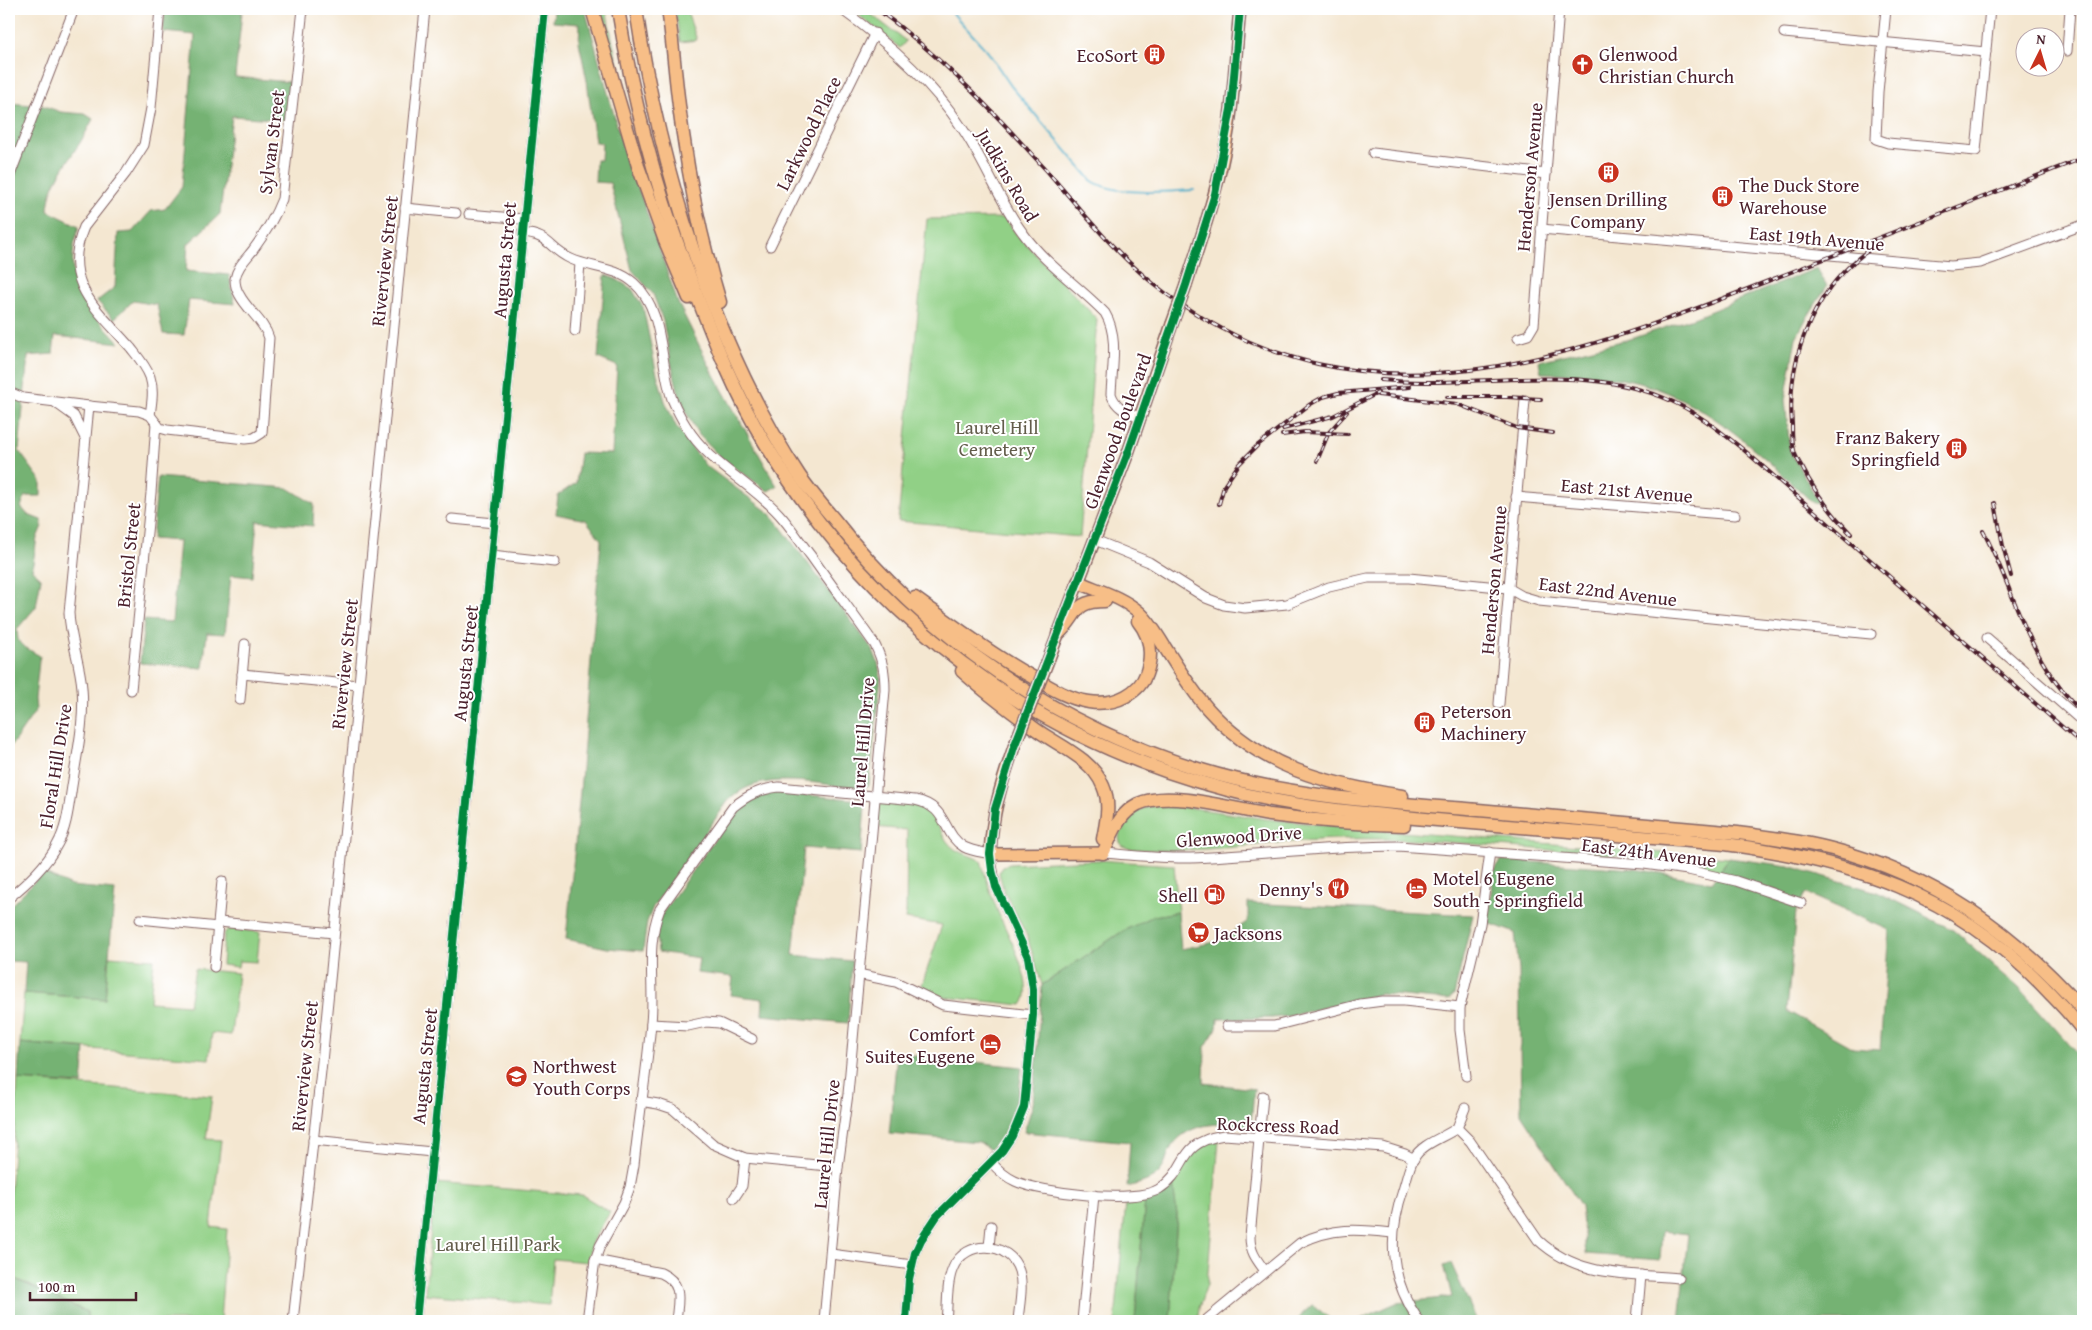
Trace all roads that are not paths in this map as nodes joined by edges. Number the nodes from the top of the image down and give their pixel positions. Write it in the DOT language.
graph roads {
  1 [pos="74,9"];
  2 [pos="160,9"];
  3 [pos="303,9"];
  4 [pos="425,9"];
  5 [pos="545,9"];
  6 [pos="592,9"];
  7 [pos="618,9"];
  8 [pos="636,9"];
  9 [pos="668,9"];
  10 [pos="841,9"];
  11 [pos="1240,9"];
  12 [pos="1559,9"];
  13 [pos="1886,9"];
  14 [pos="1990,9"];
  15 [pos="2070,9"];
  16 [pos="875,33"];
  17 [pos="1784,33"];
  18 [pos="1882,41"];
  19 [pos="2066,50"];
  20 [pos="1986,52"];
  21 [pos="1373,153"];
  22 [pos="13,158"];
  23 [pos="1546,174"];
  24 [pos="9,178"];
  25 [pos="406,208"];
  26 [pos="456,213"];
  27 [pos="469,214"];
  28 [pos="524,219"];
  29 [pos="2083,225"];
  30 [pos="1541,229"];
  31 [pos="522,232"];
  32 [pos="770,246"];
  33 [pos="580,263"];
  34 [pos="575,331"];
  35 [pos="710,332"];
  36 [pos="1518,338"];
  37 [pos="728,341"];
  38 [pos="9,392"];
  39 [pos="1525,400"];
  40 [pos="53,402"];
  41 [pos="90,406"];
  42 [pos="150,415"];
  43 [pos="1140,417"];
  44 [pos="156,423"];
  45 [pos="86,440"];
  46 [pos="1516,497"];
  47 [pos="1735,516"];
  48 [pos="452,519"];
  49 [pos="495,523"];
  50 [pos="1094,540"];
  51 [pos="492,555"];
  52 [pos="555,562"];
  53 [pos="880,573"];
  54 [pos="1077,586"];
  55 [pos="1508,588"];
  56 [pos="1105,601"];
  57 [pos="1058,634"];
  58 [pos="1871,634"];
  59 [pos="1987,638"];
  60 [pos="245,644"];
  61 [pos="951,655"];
  62 [pos="242,674"];
  63 [pos="358,685"];
  64 [pos="131,690"];
  65 [pos="240,700"];
  66 [pos="1499,704"];
  67 [pos="2083,722"];
  68 [pos="874,797"];
  69 [pos="1483,810"];
  70 [pos="1487,824"];
  71 [pos="1490,852"];
  72 [pos="1103,853"];
  73 [pos="990,854"];
  74 [pos="222,881"];
  75 [pos="9,898"];
  76 [pos="1801,903"];
  77 [pos="140,919"];
  78 [pos="218,924"];
  79 [pos="334,933"];
  80 [pos="214,967"];
  81 [pos="858,974"];
  82 [pos="1460,1007"];
  83 [pos="2083,1010"];
  84 [pos="1033,1015"];
  85 [pos="651,1024"];
  86 [pos="1227,1026"];
  87 [pos="2083,1031"];
  88 [pos="752,1039"];
  89 [pos="1466,1076"];
  90 [pos="1263,1096"];
  91 [pos="640,1101"];
  92 [pos="1464,1108"];
  93 [pos="1457,1128"];
  94 [pos="1259,1136"];
  95 [pos="313,1140"];
  96 [pos="432,1152"];
  97 [pos="745,1158"];
  98 [pos="1414,1159"];
  99 [pos="991,1162"];
  100 [pos="838,1166"];
  101 [pos="1094,1195"];
  102 [pos="734,1198"];
  103 [pos="991,1226"];
  104 [pos="1392,1233"];
  105 [pos="989,1247"];
  106 [pos="831,1254"];
  107 [pos="596,1260"];
  108 [pos="912,1265"];
  109 [pos="1265,1271"];
  110 [pos="1641,1275"];
  111 [pos="1679,1278"];
  112 [pos="293,1321"];
  113 [pos="416,1321"];
  114 [pos="588,1321"];
  115 [pos="676,1321"];
  116 [pos="824,1321"];
  117 [pos="906,1321"];
  118 [pos="946,1321"];
  119 [pos="1018,1321"];
  120 [pos="1082,1321"];
  121 [pos="1206,1321"];
  122 [pos="1419,1321"];
  123 [pos="1637,1321"];
  1 -- 22 [label="street"];
  2 -- 42 [label="street"];
  3 -- 44 [label="street, Sylvan Street"];
  4 -- 25 [label="street, Riverview Street"];
  5 -- 28 [label="street, Augusta Street"];
  6 -- 35 [label="highway"];
  7 -- 35 [label="highway"];
  8 -- 37 [label="highway"];
  9 -- 37 [label="highway"];
  10 -- 16 [label="street, Judkins Road"];
  11 -- 43 [label="main road, Glenwood Boulevard, bridge"];
  12 -- 23 [label="street, Henderson Avenue"];
  13 -- 18 [label="street"];
  14 -- 20 [label="street"];
  15 -- 19 [label="street"];
  16 -- 32 [label="street, Larkwood Place"];
  16 -- 43 [label="street, Judkins Road"];
  17 -- 18 [label="street"];
  18 -- 20 [label="street"];
  18 -- 20 [label="street"];
  21 -- 23 [label="street"];
  22 -- 24 [label="street"];
  23 -- 30 [label="street, Henderson Avenue"];
  25 -- 26 [label="street"];
  25 -- 63 [label="street, Riverview Street"];
  27 -- 28 [label="street"];
  28 -- 31 [label="street, Augusta Street"];
  29 -- 30 [label="street, East 19th Avenue"];
  30 -- 36 [label="street, Henderson Avenue"];
  31 -- 33 [label="street, Laurel Hill Drive"];
  31 -- 49 [label="street, Augusta Street"];
  33 -- 34 [label="street"];
  33 -- 68 [label="street, Laurel Hill Drive"];
  35 -- 61 [label="highway"];
  37 -- 53 [label="highway"];
  38 -- 40 [label="street"];
  39 -- 46 [label="street, Henderson Avenue"];
  40 -- 41 [label="street"];
  40 -- 45 [label="street"];
  41 -- 42 [label="street"];
  41 -- 45 [label="street, Floral Hill Drive"];
  42 -- 44 [label="street"];
  43 -- 50 [label="main road, Glenwood Boulevard"];
  44 -- 64 [label="street, Bristol Street"];
  45 -- 75 [label="street, Floral Hill Drive"];
  46 -- 47 [label="street, East 21st Avenue"];
  46 -- 55 [label="street, Henderson Avenue"];
  48 -- 49 [label="street"];
  49 -- 51 [label="street, Augusta Street"];
  50 -- 54 [label="main road, Glenwood Boulevard"];
  50 -- 55 [label="street, East 22nd Avenue"];
  51 -- 52 [label="street"];
  51 -- 96 [label="street, Augusta Street"];
  53 -- 56 [label="highway"];
  53 -- 69 [label="highway"];
  54 -- 56 [label="highway"];
  54 -- 57 [label="main road, Glenwood Boulevard"];
  54 -- 69 [label="highway"];
  55 -- 58 [label="street, East 22nd Avenue"];
  55 -- 66 [label="street, Henderson Avenue"];
  56 -- 57 [label="highway"];
  57 -- 73 [label="main road, Glenwood Boulevard, bridge"];
  59 -- 67 [label="street"];
  60 -- 62 [label="street"];
  61 -- 70 [label="highway"];
  61 -- 72 [label="highway"];
  62 -- 63 [label="street"];
  62 -- 65 [label="street"];
  63 -- 79 [label="street, Riverview Street"];
  68 -- 73 [label="street"];
  68 -- 81 [label="street, Laurel Hill Drive"];
  68 -- 85 [label="street"];
  69 -- 83 [label="highway"];
  70 -- 72 [label="highway"];
  70 -- 87 [label="highway"];
  71 -- 72 [label="street, Glenwood Drive"];
  71 -- 76 [label="street, East 24th Avenue"];
  71 -- 82 [label="street"];
  72 -- 73 [label="main road, Glenwood Drive"];
  73 -- 84 [label="street"];
  74 -- 78 [label="street"];
  77 -- 78 [label="street"];
  78 -- 79 [label="street"];
  78 -- 80 [label="street"];
  79 -- 95 [label="street, Riverview Street"];
  81 -- 84 [label="street"];
  81 -- 100 [label="street, Laurel Hill Drive"];
  82 -- 86 [label="street"];
  82 -- 89 [label="street"];
  84 -- 99 [label="street"];
  85 -- 88 [label="street"];
  85 -- 91 [label="street"];
  90 -- 94 [label="street"];
  91 -- 97 [label="street"];
  91 -- 107 [label="street"];
  92 -- 93 [label="street"];
  93 -- 98 [label="street"];
  93 -- 110 [label="street"];
  94 -- 98 [label="street, Rockcress Road"];
  94 -- 101 [label="street, Rockcress Road"];
  94 -- 109 [label="street"];
  95 -- 96 [label="street"];
  95 -- 112 [label="street, Riverview Street"];
  96 -- 113 [label="street, Augusta Street"];
  97 -- 100 [label="street"];
  97 -- 102 [label="street"];
  98 -- 104 [label="street"];
  99 -- 101 [label="street, Rockcress Road"];
  99 -- 108 [label="street"];
  100 -- 106 [label="street, Laurel Hill Drive"];
  101 -- 120 [label="street"];
  103 -- 105 [label="street"];
  104 -- 109 [label="street"];
  104 -- 122 [label="street"];
  105 -- 118 [label="street"];
  105 -- 119 [label="street"];
  106 -- 108 [label="street"];
  106 -- 116 [label="street, Laurel Hill Drive"];
  107 -- 114 [label="street"];
  107 -- 115 [label="street"];
  108 -- 117 [label="street"];
  109 -- 121 [label="street"];
  110 -- 111 [label="street"];
  110 -- 123 [label="street"];
}
